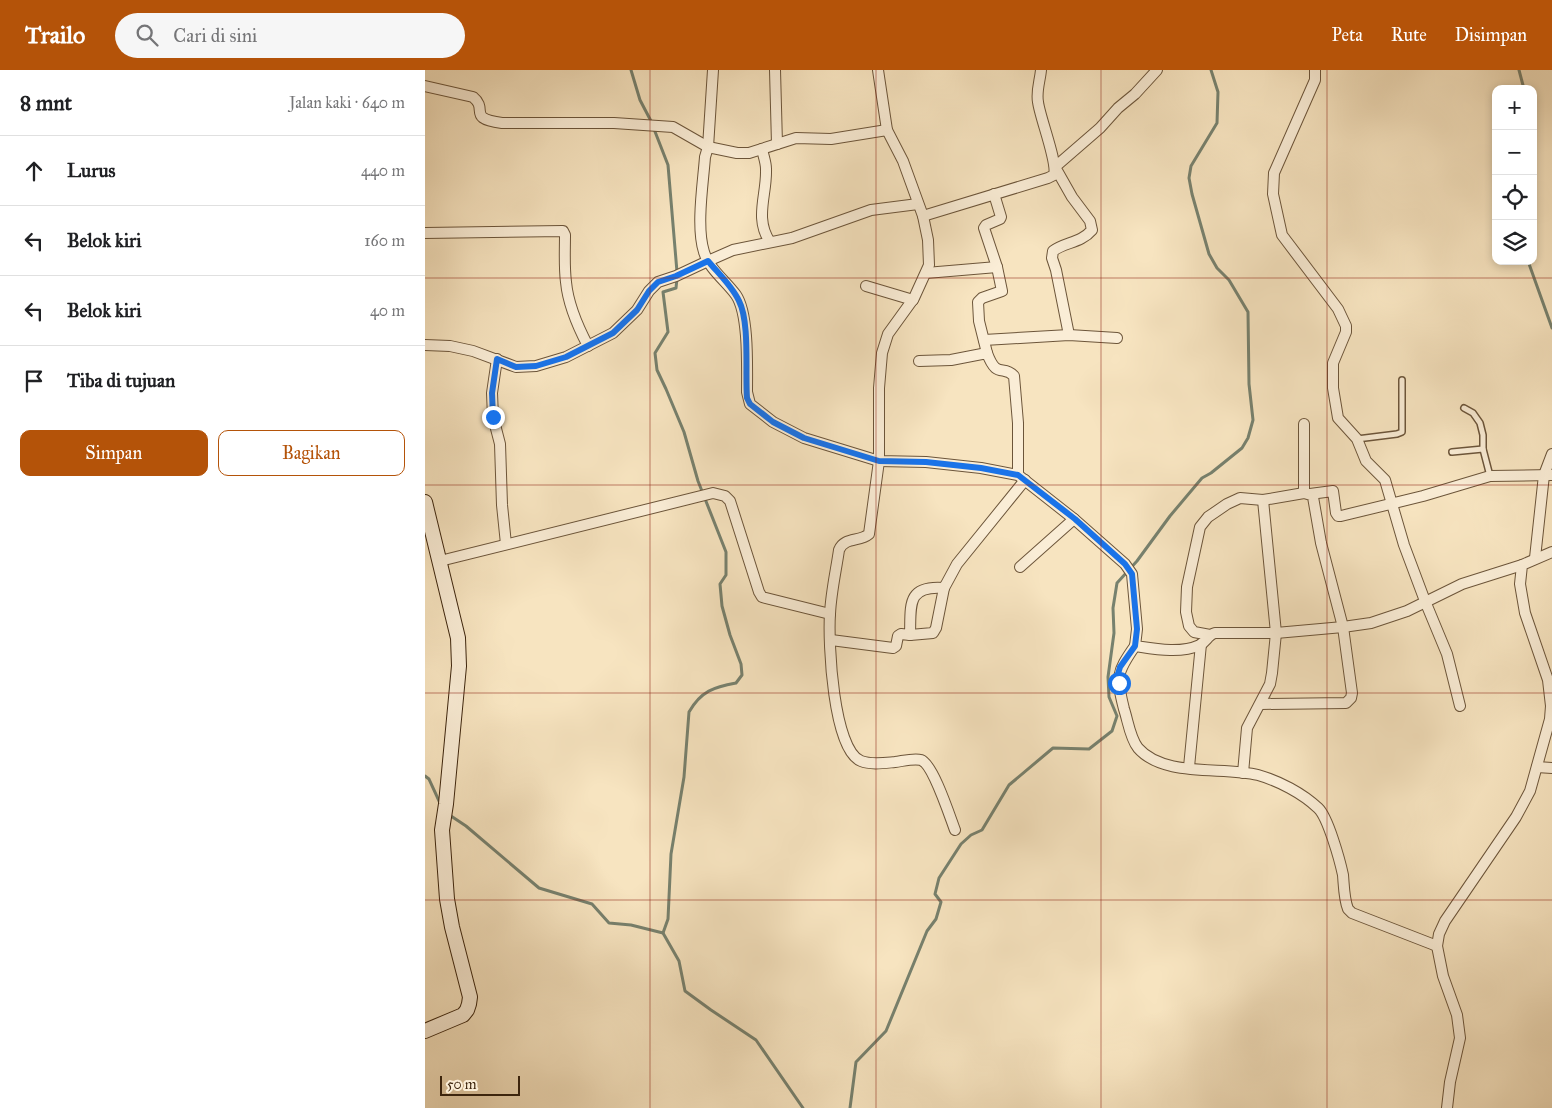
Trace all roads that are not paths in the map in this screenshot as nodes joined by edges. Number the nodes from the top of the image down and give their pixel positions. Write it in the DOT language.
graph roads {
  1 [pos="713,70"];
  2 [pos="775,70"];
  3 [pos="878,70"];
  4 [pos="1041,70"];
  5 [pos="1157,70"];
  6 [pos="1315,70"];
  7 [pos="425,86"];
  8 [pos="887,130"];
  9 [pos="777,144"];
  10 [pos="708,147"];
  11 [pos="762,149"];
  12 [pos="1055,167"];
  13 [pos="994,194"];
  14 [pos="918,204"];
  15 [pos="923,216"];
  16 [pos="425,233"];
  17 [pos="770,242"];
  18 [pos="708,261"];
  19 [pos="997,267"];
  20 [pos="926,273"];
  21 [pos="866,286"];
  22 [pos="913,300"];
  23 [pos="1069,335"];
  24 [pos="1117,338"];
  25 [pos="984,340"];
  26 [pos="425,345"];
  27 [pos="588,346"];
  28 [pos="987,352"];
  29 [pos="497,359"];
  30 [pos="919,361"];
  31 [pos="1401,380"];
  32 [pos="1464,408"];
  33 [pos="1304,424"];
  34 [pos="1357,439"];
  35 [pos="1483,449"];
  36 [pos="1452,452"];
  37 [pos="1552,454"];
  38 [pos="879,461"];
  39 [pos="1548,475"];
  40 [pos="1491,476"];
  41 [pos="1021,478"];
  42 [pos="1307,493"];
  43 [pos="1263,500"];
  44 [pos="425,502"];
  45 [pos="1392,504"];
  46 [pos="1075,519"];
  47 [pos="506,544"];
  48 [pos="1552,552"];
  49 [pos="1535,558"];
  50 [pos="440,561"];
  51 [pos="1522,565"];
  52 [pos="1020,567"];
  53 [pos="944,588"];
  54 [pos="1425,601"];
  55 [pos="830,614"];
  56 [pos="1343,627"];
  57 [pos="1276,633"];
  58 [pos="910,635"];
  59 [pos="1210,635"];
  60 [pos="831,640"];
  61 [pos="1201,644"];
  62 [pos="1135,646"];
  63 [pos="1261,704"];
  64 [pos="1459,706"];
  65 [pos="1537,767"];
  66 [pos="1189,768"];
  67 [pos="1552,768"];
  68 [pos="1243,773"];
  69 [pos="955,830"];
  70 [pos="1437,946"];
  71 [pos="425,1031"];
  72 [pos="1447,1108"];
  1 -- 10 [label="street"];
  2 -- 9 [label="street"];
  3 -- 8 [label="street"];
  4 -- 12 [label="street"];
  5 -- 12 [label="street"];
  6 -- 34 [label="street"];
  7 -- 10 [label="street"];
  8 -- 9 [label="street"];
  8 -- 14 [label="street"];
  9 -- 11 [label="street"];
  10 -- 11 [label="street"];
  10 -- 18 [label="street"];
  11 -- 17 [label="street"];
  12 -- 13 [label="street"];
  12 -- 23 [label="street"];
  13 -- 15 [label="street"];
  13 -- 19 [label="street"];
  14 -- 15 [label="street"];
  14 -- 17 [label="street"];
  15 -- 20 [label="street"];
  16 -- 27 [label="street"];
  17 -- 18 [label="street"];
  18 -- 27 [label="street"];
  18 -- 38 [label="street"];
  19 -- 20 [label="street"];
  19 -- 25 [label="street"];
  20 -- 22 [label="street"];
  21 -- 22 [label="street"];
  22 -- 38 [label="street"];
  23 -- 24 [label="street"];
  23 -- 25 [label="street"];
  25 -- 28 [label="street"];
  26 -- 29 [label="street"];
  27 -- 29 [label="street"];
  28 -- 30 [label="street"];
  28 -- 41 [label="street"];
  29 -- 47 [label="street"];
  31 -- 34 [label="lane"];
  32 -- 35 [label="lane"];
  33 -- 42 [label="street"];
  34 -- 45 [label="street"];
  35 -- 36 [label="lane"];
  35 -- 40 [label="lane"];
  37 -- 39 [label="street"];
  38 -- 41 [label="street"];
  38 -- 55 [label="street"];
  39 -- 40 [label="street"];
  39 -- 49 [label="street"];
  40 -- 45 [label="street"];
  41 -- 46 [label="street"];
  41 -- 53 [label="street"];
  42 -- 43 [label="street"];
  42 -- 45 [label="street"];
  42 -- 56 [label="street"];
  43 -- 57 [label="street"];
  43 -- 59 [label="street"];
  44 -- 50 [label="street"];
  45 -- 54 [label="street"];
  46 -- 52 [label="street"];
  46 -- 62 [label="street"];
  47 -- 50 [label="street"];
  47 -- 55 [label="street"];
  48 -- 49 [label="street"];
  49 -- 51 [label="street"];
  50 -- 71 [label="street"];
  51 -- 54 [label="street"];
  51 -- 65 [label="street"];
  53 -- 58 [label="street"];
  53 -- 58 [label="street"];
  54 -- 56 [label="street"];
  54 -- 64 [label="street"];
  55 -- 60 [label="street"];
  56 -- 57 [label="street"];
  56 -- 63 [label="street"];
  57 -- 59 [label="street"];
  57 -- 63 [label="street"];
  58 -- 60 [label="street"];
  59 -- 61 [label="street"];
  60 -- 69 [label="street"];
  61 -- 62 [label="street"];
  61 -- 66 [label="street"];
  62 -- 66 [label="street"];
  63 -- 68 [label="street"];
  65 -- 67 [label="street"];
  65 -- 70 [label="street"];
  66 -- 68 [label="street"];
  68 -- 70 [label="street"];
  70 -- 72 [label="street"];
}
